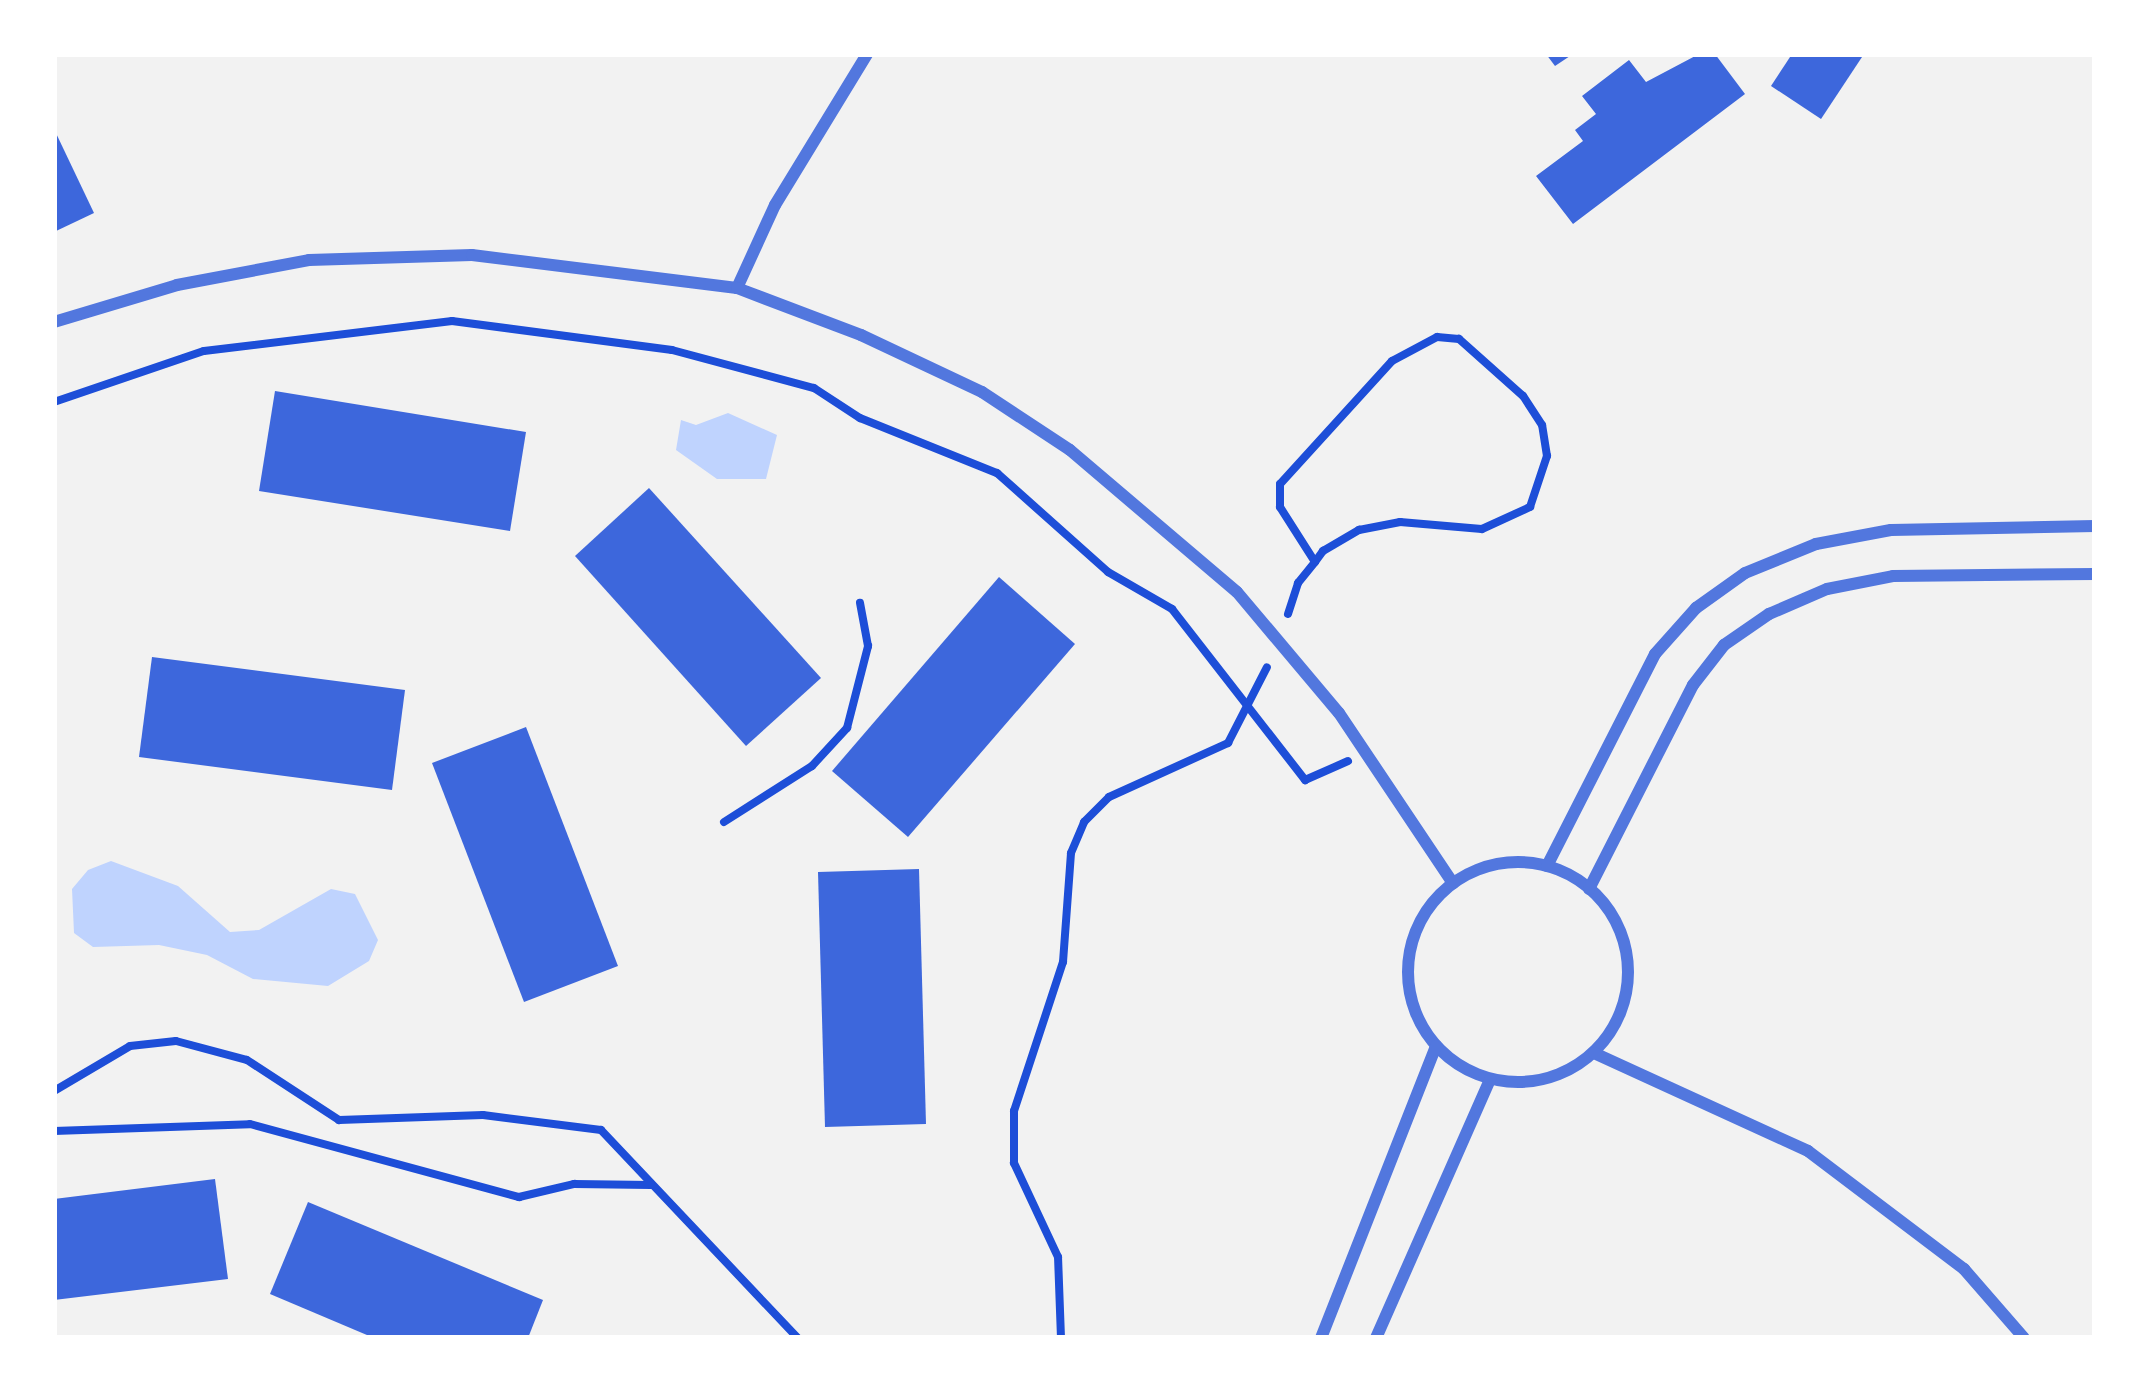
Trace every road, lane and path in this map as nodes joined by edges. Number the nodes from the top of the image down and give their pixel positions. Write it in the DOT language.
graph roads {
  1 [pos="867,54"];
  2 [pos="737,288"];
  3 [pos="54,322"];
  4 [pos="54,402"];
  5 [pos="2095,526"];
  6 [pos="1315,562"];
  7 [pos="2095,574"];
  8 [pos="860,603"];
  9 [pos="1279,642"];
  10 [pos="1247,709"];
  11 [pos="1348,760"];
  12 [pos="724,822"];
  13 [pos="1547,866"];
  14 [pos="1453,883"];
  15 [pos="1589,889"];
  16 [pos="1436,1046"];
  17 [pos="1594,1053"];
  18 [pos="1490,1079"];
  19 [pos="54,1091"];
  20 [pos="54,1132"];
  21 [pos="653,1185"];
  22 [pos="798,1338"];
  23 [pos="1060,1338"];
  24 [pos="1321,1338"];
  25 [pos="1376,1338"];
  26 [pos="2024,1338"];
  1 -- 2 [label="street"];
  2 -- 3 [label="street"];
  2 -- 9 [label="street"];
  4 -- 10 [label="path"];
  5 -- 13 [label="street"];
  6 -- 6 [label="path"];
  6 -- 9 [label="path"];
  7 -- 15 [label="street"];
  8 -- 12 [label="path"];
  9 -- 10 [label="path"];
  9 -- 14 [label="street"];
  10 -- 11 [label="path"];
  10 -- 23 [label="path"];
  13 -- 14 [label="street"];
  13 -- 15 [label="street"];
  14 -- 16 [label="street"];
  15 -- 17 [label="street"];
  16 -- 18 [label="street"];
  16 -- 24 [label="street"];
  17 -- 18 [label="street"];
  17 -- 26 [label="street"];
  18 -- 25 [label="street"];
  19 -- 21 [label="path"];
  20 -- 21 [label="path"];
  21 -- 22 [label="path"];
}
